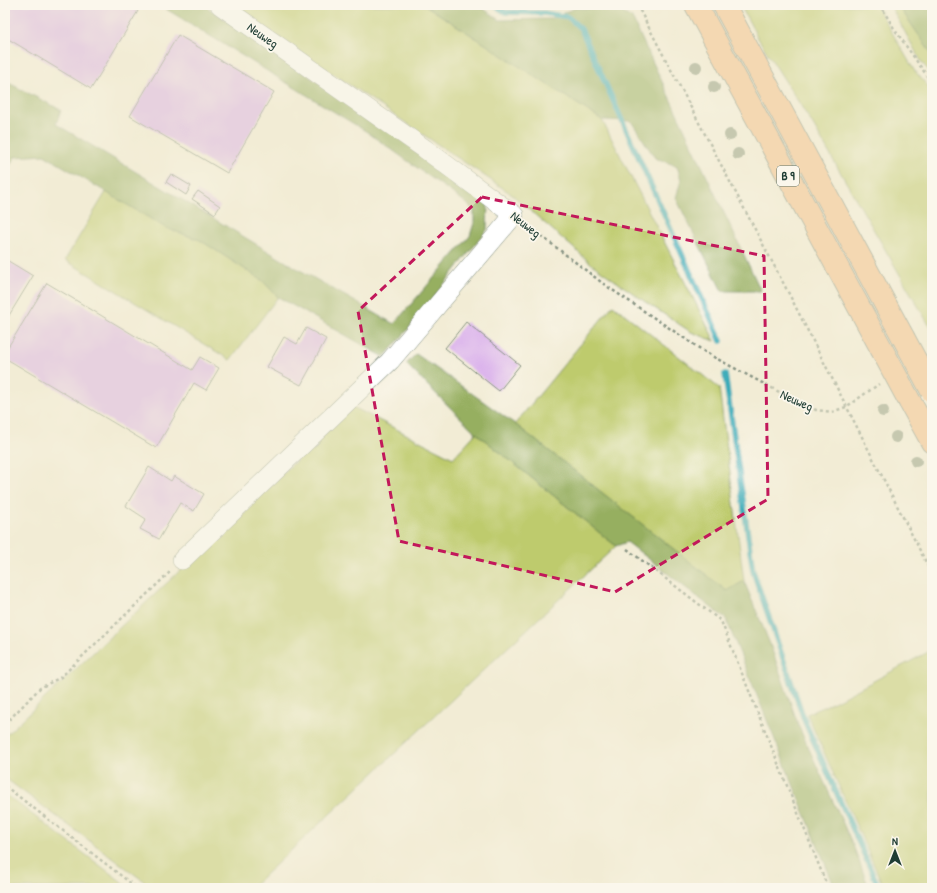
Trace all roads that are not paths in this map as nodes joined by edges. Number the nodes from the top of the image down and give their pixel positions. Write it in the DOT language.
graph roads {
  1 [pos="220,5"];
  2 [pos="696,5"];
  3 [pos="724,5"];
  4 [pos="932,391"];
  5 [pos="932,442"];
  6 [pos="182,560"];
  1 -- 6 [label="lane, Neuweg"];
  2 -- 5 [label="highway, B 9, bridge"];
  3 -- 4 [label="highway, B 9, bridge"];
}
